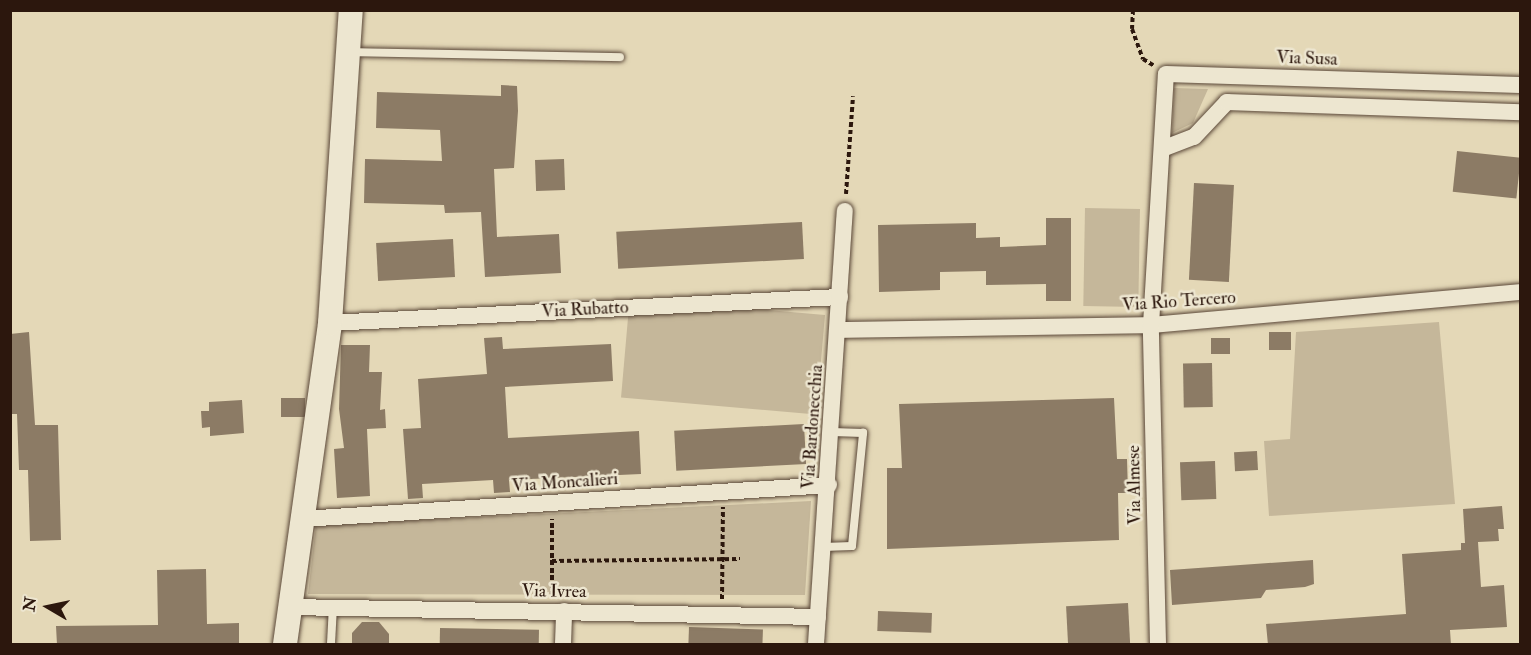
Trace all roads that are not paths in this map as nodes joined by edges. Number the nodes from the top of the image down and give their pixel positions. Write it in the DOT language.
graph roads {
  1 [pos="351,10"];
  2 [pos="349,52"];
  3 [pos="620,57"];
  4 [pos="1521,85"];
  5 [pos="1521,112"];
  6 [pos="1162,149"];
  7 [pos="845,211"];
  8 [pos="1521,292"];
  9 [pos="840,297"];
  10 [pos="330,323"];
  11 [pos="1151,325"];
  12 [pos="839,330"];
  13 [pos="832,432"];
  14 [pos="829,485"];
  15 [pos="303,519"];
  16 [pos="823,547"];
  17 [pos="289,607"];
  18 [pos="333,608"];
  19 [pos="558,611"];
  20 [pos="818,617"];
  21 [pos="285,645"];
  22 [pos="332,645"];
  23 [pos="563,645"];
  24 [pos="816,645"];
  25 [pos="1158,645"];
  1 -- 2 [label="street"];
  2 -- 3 [label="lane"];
  2 -- 10 [label="street"];
  4 -- 6 [label="street, Via Susa"];
  5 -- 6 [label="street"];
  6 -- 11 [label="street"];
  7 -- 9 [label="street, Via Bardonecchia"];
  8 -- 11 [label="street, Via Rio Tercero"];
  9 -- 10 [label="street, Via Rubatto"];
  9 -- 12 [label="street, Via Bardonecchia"];
  10 -- 15 [label="street"];
  11 -- 12 [label="street, Via Rio Tercero"];
  11 -- 25 [label="street, Via Almese"];
  12 -- 13 [label="street, Via Bardonecchia"];
  13 -- 14 [label="street, Via Bardonecchia"];
  13 -- 16 [label="lane"];
  14 -- 15 [label="street, Via Moncalieri"];
  14 -- 16 [label="street, Via Bardonecchia"];
  15 -- 17 [label="street"];
  16 -- 20 [label="street, Via Bardonecchia"];
  17 -- 18 [label="street, Via Ivrea"];
  17 -- 21 [label="street"];
  18 -- 19 [label="street, Via Ivrea"];
  18 -- 22 [label="lane"];
  19 -- 20 [label="street, Via Ivrea"];
  19 -- 23 [label="street"];
  20 -- 24 [label="street, Via Bardonecchia"];
}
